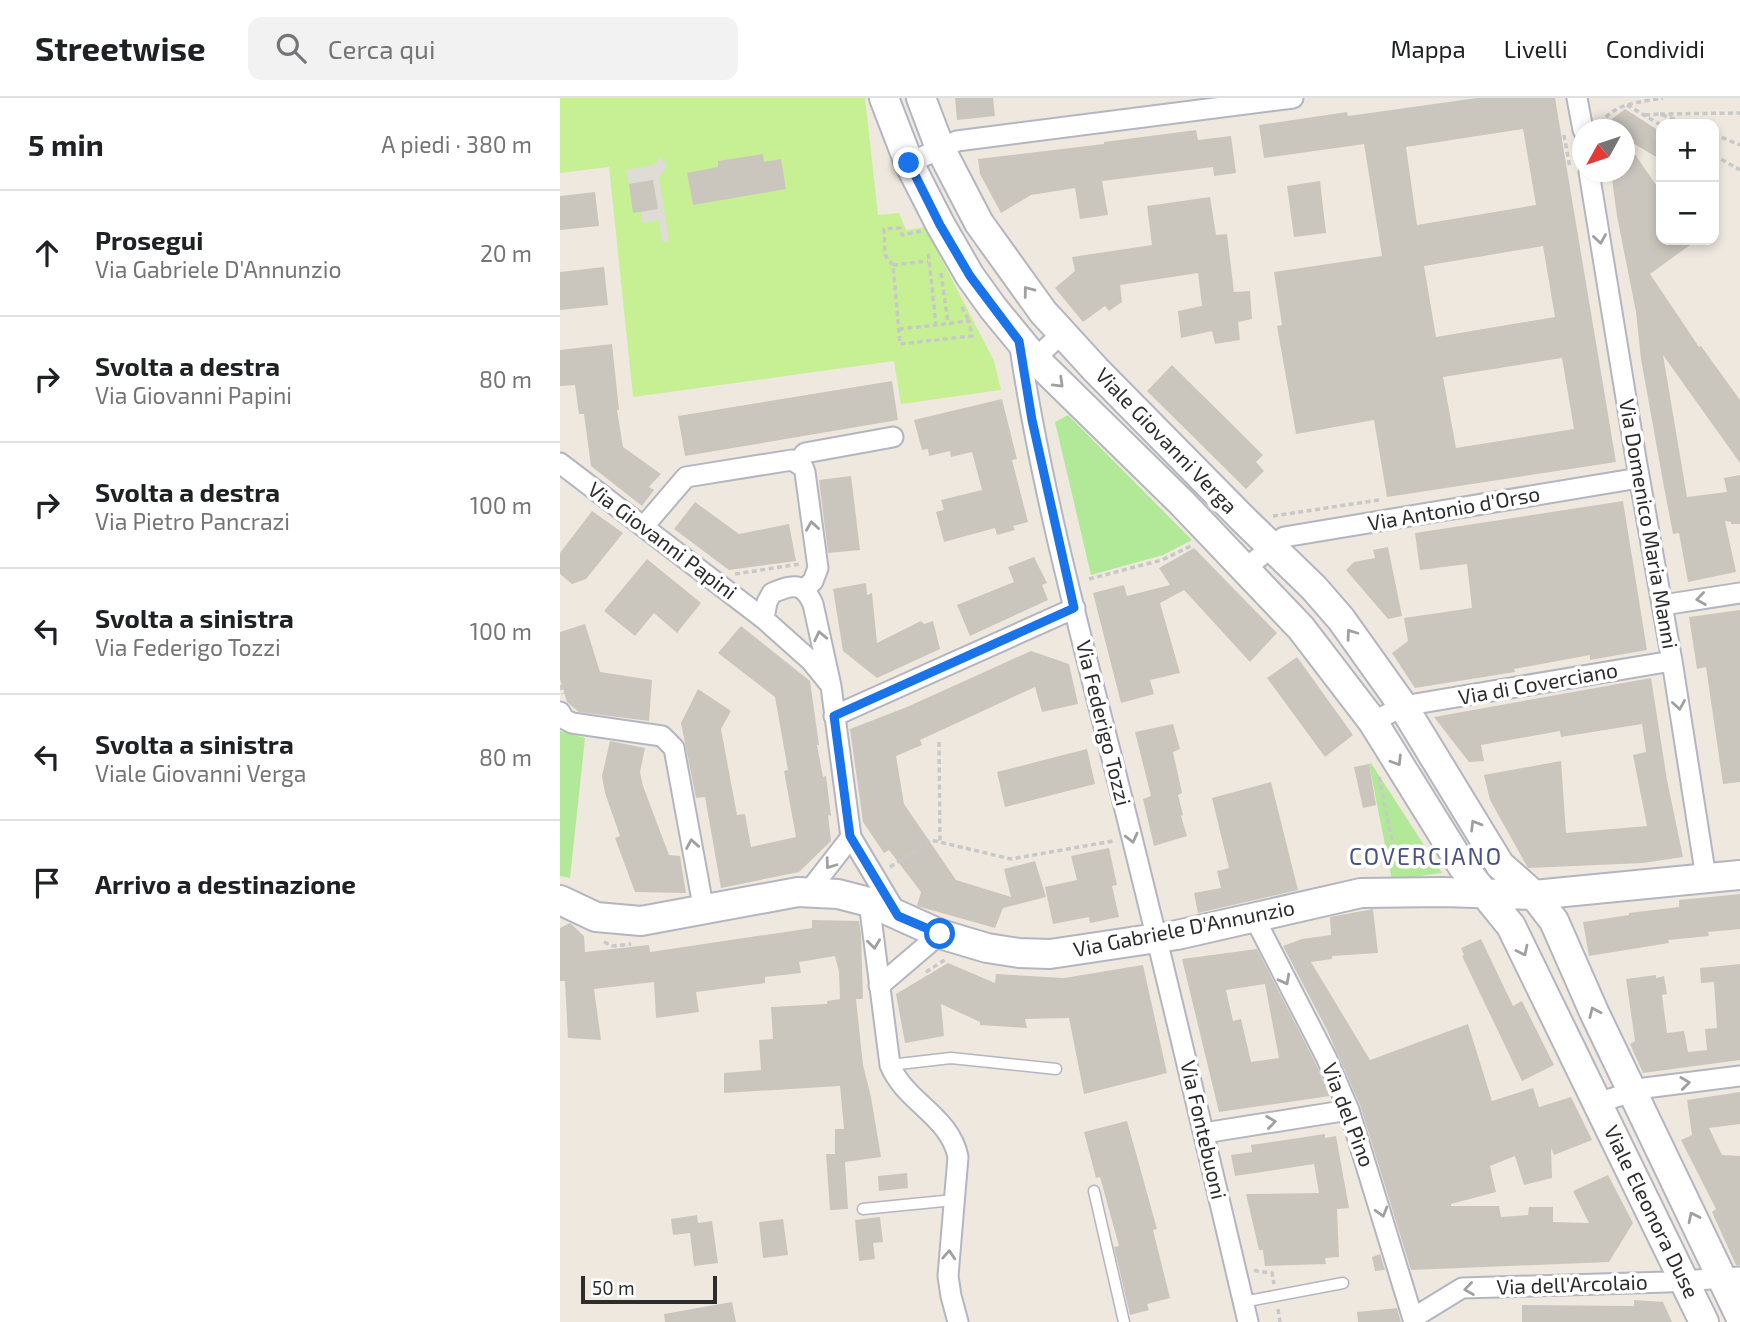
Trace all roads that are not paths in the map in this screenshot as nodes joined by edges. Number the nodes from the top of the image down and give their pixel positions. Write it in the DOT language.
graph roads {
  1 [pos="884,98"];
  2 [pos="921,98"];
  3 [pos="1293,98"];
  4 [pos="1577,98"];
  5 [pos="1581,119"];
  6 [pos="940,148"];
  7 [pos="909,163"];
  8 [pos="1591,182"];
  9 [pos="1062,333"];
  10 [pos="1027,350"];
  11 [pos="893,437"];
  12 [pos="560,463"];
  13 [pos="797,463"];
  14 [pos="1639,478"];
  15 [pos="644,526"];
  16 [pos="1271,547"];
  17 [pos="1246,568"];
  18 [pos="804,589"];
  19 [pos="1740,593"];
  20 [pos="1662,605"];
  21 [pos="1074,608"];
  22 [pos="764,619"];
  23 [pos="1672,661"];
  24 [pos="831,686"];
  25 [pos="1403,706"];
  26 [pos="560,712"];
  27 [pos="834,716"];
  28 [pos="1373,722"];
  29 [pos="850,836"];
  30 [pos="1740,874"];
  31 [pos="1706,878"];
  32 [pos="810,891"];
  33 [pos="1485,894"];
  34 [pos="1534,895"];
  35 [pos="560,900"];
  36 [pos="869,902"];
  37 [pos="704,911"];
  38 [pos="898,916"];
  39 [pos="1255,919"];
  40 [pos="1157,939"];
  41 [pos="944,946"];
  42 [pos="879,986"];
  43 [pos="1056,1069"];
  44 [pos="893,1071"];
  45 [pos="1740,1076"];
  46 [pos="1631,1090"];
  47 [pos="1597,1103"];
  48 [pos="1349,1110"];
  49 [pos="1203,1133"];
  50 [pos="1094,1191"];
  51 [pos="954,1200"];
  52 [pos="863,1209"];
  53 [pos="1731,1278"];
  54 [pos="1684,1281"];
  55 [pos="1343,1283"];
  56 [pos="1243,1302"];
  57 [pos="1740,1316"];
  58 [pos="1414,1320"];
  59 [pos="958,1322"];
  60 [pos="1124,1322"];
  61 [pos="1248,1322"];
  62 [pos="1704,1322"];
  1 -- 7 [label="main road, Viale Giovanni Verga"];
  2 -- 6 [label="main road, Viale Giovanni Verga"];
  3 -- 6 [label="street"];
  4 -- 5 [label="street"];
  6 -- 7 [label="street"];
  9 -- 6 [label="main road, Viale Giovanni Verga, one-way"];
  7 -- 10 [label="main road, Viale Giovanni Verga"];
  8 -- 14 [label="street, Via Domenico Maria Manni, one-way"];
  9 -- 10 [label="street"];
  9 -- 16 [label="main road, Viale Giovanni Verga"];
  10 -- 17 [label="main road, Viale Giovanni Verga, one-way"];
  10 -- 21 [label="street, Via Federigo Tozzi"];
  11 -- 13 [label="street"];
  12 -- 15 [label="street, Via Giovanni Papini"];
  13 -- 15 [label="street"];
  18 -- 13 [label="street, one-way"];
  14 -- 16 [label="street, Via Antonio d'Orso"];
  14 -- 20 [label="street, Via Domenico Maria Manni"];
  15 -- 22 [label="street, Via Giovanni Papini"];
  16 -- 17 [label="street"];
  25 -- 16 [label="main road, Viale Giovanni Verga, one-way"];
  17 -- 28 [label="main road, Viale Giovanni Verga"];
  18 -- 22 [label="street, Via Giovanni Papini"];
  24 -- 18 [label="street, one-way"];
  19 -- 20 [label="street, one-way"];
  20 -- 23 [label="street, Via Domenico Maria Manni"];
  21 -- 27 [label="street"];
  21 -- 40 [label="street, Via Federigo Tozzi, one-way"];
  22 -- 24 [label="street, Via Giovanni Papini"];
  23 -- 25 [label="street, Via di Coverciano"];
  23 -- 31 [label="street, Via Domenico Maria Manni, one-way"];
  24 -- 27 [label="street"];
  25 -- 28 [label="street"];
  34 -- 25 [label="main road, Viale Giovanni Verga, one-way"];
  37 -- 26 [label="street, one-way"];
  27 -- 29 [label="street"];
  28 -- 33 [label="main road, Viale Giovanni Verga, one-way"];
  29 -- 32 [label="street, one-way"];
  29 -- 38 [label="street"];
  30 -- 31 [label="main road, Via Gabriele D'Annunzio"];
  31 -- 34 [label="main road, Via Gabriele D'Annunzio"];
  32 -- 36 [label="main road, Via Gabriele D'Annunzio"];
  32 -- 37 [label="main road, Via Gabriele D'Annunzio"];
  33 -- 34 [label="main road, Via Gabriele D'Annunzio"];
  33 -- 39 [label="main road, Via Gabriele D'Annunzio"];
  33 -- 47 [label="main road, Viale Eleonora Duse, one-way"];
  46 -- 34 [label="main road, Viale Eleonora Duse, one-way"];
  35 -- 37 [label="main road, Via Gabriele D'Annunzio"];
  36 -- 38 [label="main road, Via Gabriele D'Annunzio"];
  36 -- 42 [label="street, one-way"];
  38 -- 41 [label="main road, Via Gabriele D'Annunzio"];
  39 -- 40 [label="main road, Via Gabriele D'Annunzio"];
  39 -- 48 [label="street, Via del Pino, one-way"];
  40 -- 41 [label="main road, Via Gabriele D'Annunzio"];
  40 -- 49 [label="street, Via Fontebuoni"];
  41 -- 42 [label="street"];
  42 -- 44 [label="street"];
  43 -- 44 [label="lane"];
  44 -- 51 [label="street"];
  46 -- 45 [label="street, one-way"];
  46 -- 47 [label="street, Viale Eleonora Duse"];
  53 -- 46 [label="main road, Viale Eleonora Duse, one-way"];
  47 -- 54 [label="main road, Viale Eleonora Duse"];
  49 -- 48 [label="street, one-way"];
  48 -- 58 [label="street, Via del Pino, one-way"];
  49 -- 56 [label="street, Via Fontebuoni"];
  50 -- 60 [label="lane"];
  51 -- 52 [label="lane"];
  59 -- 51 [label="street, one-way"];
  53 -- 54 [label="street, Via dell'Arcolaio"];
  53 -- 57 [label="main road, Viale Eleonora Duse"];
  54 -- 58 [label="street, Via dell'Arcolaio, one-way"];
  54 -- 62 [label="main road, Viale Eleonora Duse"];
  55 -- 56 [label="lane"];
  56 -- 61 [label="street, Via Fontebuoni"];
}
